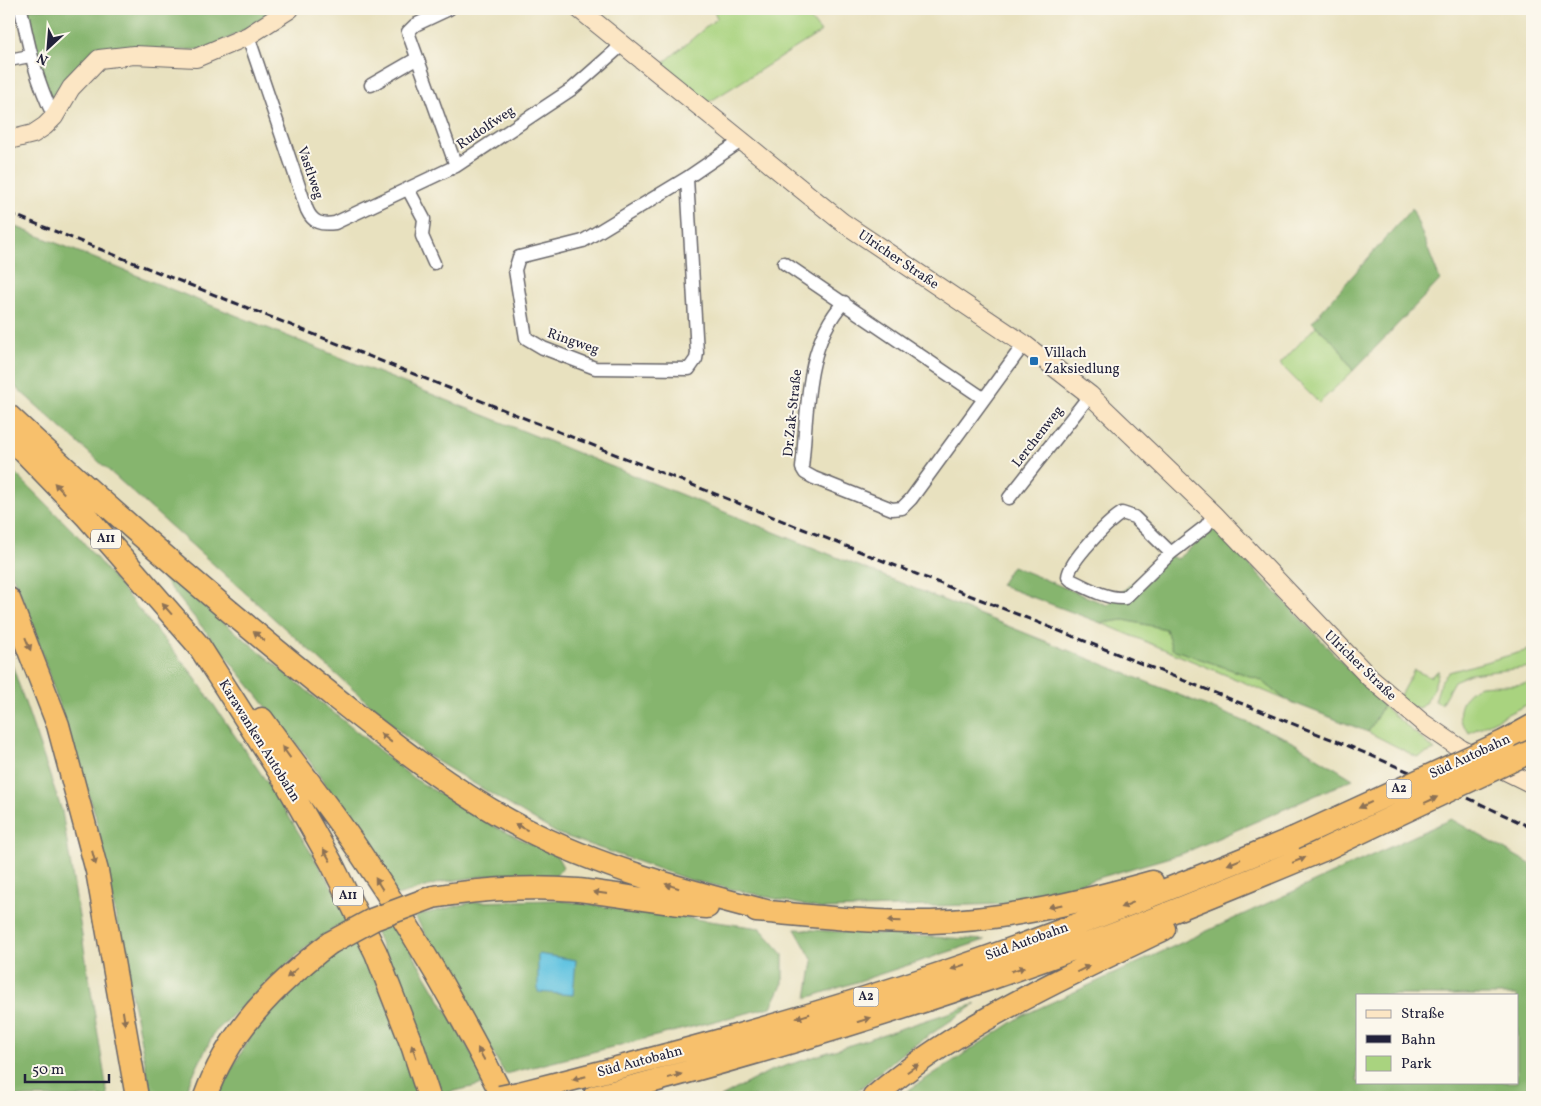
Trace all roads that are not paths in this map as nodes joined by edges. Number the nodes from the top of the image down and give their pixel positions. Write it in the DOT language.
graph roads {
  1 [pos="21,9"];
  2 [pos="290,9"];
  3 [pos="449,9"];
  4 [pos="579,9"];
  5 [pos="248,36"];
  6 [pos="622,45"];
  7 [pos="30,56"];
  8 [pos="416,59"];
  9 [pos="9,60"];
  10 [pos="371,85"];
  11 [pos="54,117"];
  12 [pos="9,140"];
  13 [pos="741,141"];
  14 [pos="456,166"];
  15 [pos="687,178"];
  16 [pos="408,189"];
  17 [pos="434,263"];
  18 [pos="784,263"];
  19 [pos="844,302"];
  20 [pos="1024,344"];
  21 [pos="1090,395"];
  22 [pos="983,398"];
  23 [pos="9,416"];
  24 [pos="9,435"];
  25 [pos="1009,498"];
  26 [pos="1214,514"];
  27 [pos="1171,553"];
  28 [pos="9,598"];
  29 [pos="199,646"];
  30 [pos="1532,726"];
  31 [pos="1532,751"];
  32 [pos="1532,784"];
  33 [pos="1205,874"];
  34 [pos="1228,890"];
  35 [pos="770,912"];
  36 [pos="137,1095"];
  37 [pos="205,1096"];
  38 [pos="507,1096"];
  39 [pos="429,1097"];
  40 [pos="594,1097"];
  41 [pos="874,1097"];
  1 -- 7 [label="street"];
  2 -- 5 [label="street"];
  3 -- 8 [label="street, Rudolfweg"];
  4 -- 6 [label="street, Ulricher Straße"];
  5 -- 11 [label="street"];
  5 -- 16 [label="street, Vastlweg"];
  6 -- 13 [label="street, Ulricher Straße"];
  6 -- 14 [label="street, Rudolfweg"];
  7 -- 9 [label="street"];
  7 -- 11 [label="street"];
  8 -- 10 [label="street"];
  8 -- 14 [label="street, Rudolfweg"];
  11 -- 12 [label="street"];
  13 -- 15 [label="street, Ringweg"];
  13 -- 20 [label="street, Ulricher Straße"];
  14 -- 16 [label="street, Vastlweg"];
  15 -- 15 [label="street, Ringweg"];
  16 -- 17 [label="street"];
  18 -- 19 [label="street"];
  19 -- 22 [label="street"];
  19 -- 22 [label="street, Dr.Zak-Straße"];
  20 -- 21 [label="street, Ulricher Straße"];
  20 -- 22 [label="street, Dr.Zak-Straße"];
  21 -- 25 [label="street, Lerchenweg"];
  21 -- 26 [label="street, Ulricher Straße"];
  35 -- 23 [label="highway, one-way"];
  29 -- 24 [label="highway, Karawanken Autobahn / A11, one-way"];
  26 -- 27 [label="street"];
  26 -- 32 [label="street, Ulricher Straße"];
  27 -- 27 [label="street"];
  28 -- 36 [label="highway, one-way"];
  38 -- 29 [label="highway, one-way"];
  39 -- 29 [label="highway, Karawanken Autobahn / A11, one-way"];
  30 -- 33 [label="highway, Süd Autobahn / A2, one-way, bridge"];
  34 -- 31 [label="highway, Süd Autobahn / A2, one-way, bridge"];
  33 -- 35 [label="highway, one-way"];
  33 -- 38 [label="highway, Süd Autobahn / A2, one-way"];
  40 -- 34 [label="highway, Süd Autobahn / A2, one-way"];
  41 -- 34 [label="highway, one-way"];
  35 -- 37 [label="highway, one-way, bridge"];
}
